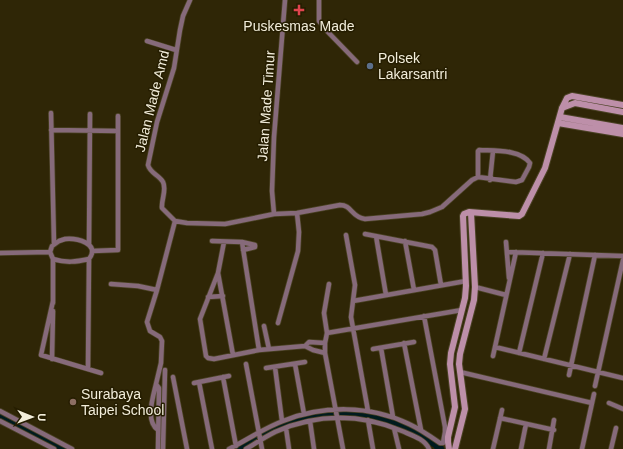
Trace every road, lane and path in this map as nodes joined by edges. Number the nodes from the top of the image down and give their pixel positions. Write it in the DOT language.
graph roads {
  1 [pos="190,0"];
  2 [pos="285,0"];
  3 [pos="319,0"];
  4 [pos="147,41"];
  5 [pos="176,50"];
  6 [pos="357,62"];
  7 [pos="623,105"];
  8 [pos="562,108"];
  9 [pos="623,112"];
  10 [pos="51,113"];
  11 [pos="90,114"];
  12 [pos="118,116"];
  13 [pos="559,120"];
  14 [pos="623,128"];
  15 [pos="51,130"];
  16 [pos="118,131"];
  17 [pos="90,132"];
  18 [pos="623,134"];
  19 [pos="493,151"];
  20 [pos="478,177"];
  21 [pos="490,180"];
  22 [pos="297,213"];
  23 [pos="471,213"];
  24 [pos="274,214"];
  25 [pos="175,221"];
  26 [pos="365,234"];
  27 [pos="346,236"];
  28 [pos="376,236"];
  29 [pos="212,241"];
  30 [pos="405,241"];
  31 [pos="224,242"];
  32 [pos="242,242"];
  33 [pos="506,242"];
  34 [pos="54,244"];
  35 [pos="90,244"];
  36 [pos="243,250"];
  37 [pos="92,251"];
  38 [pos="50,252"];
  39 [pos="507,252"];
  40 [pos="516,252"];
  41 [pos="0,253"];
  42 [pos="543,253"];
  43 [pos="570,254"];
  44 [pos="595,255"];
  45 [pos="623,256"];
  46 [pos="54,259"];
  47 [pos="89,259"];
  48 [pos="623,260"];
  49 [pos="218,273"];
  50 [pos="466,281"];
  51 [pos="509,282"];
  52 [pos="111,284"];
  53 [pos="329,284"];
  54 [pos="441,285"];
  55 [pos="476,287"];
  56 [pos="157,290"];
  57 [pos="414,290"];
  58 [pos="386,295"];
  59 [pos="506,295"];
  60 [pos="223,296"];
  61 [pos="208,297"];
  62 [pos="53,301"];
  63 [pos="353,301"];
  64 [pos="462,310"];
  65 [pos="424,316"];
  66 [pos="278,323"];
  67 [pos="264,326"];
  68 [pos="353,329"];
  69 [pos="327,333"];
  70 [pos="414,342"];
  71 [pos="325,343"];
  72 [pos="404,344"];
  73 [pos="305,346"];
  74 [pos="495,347"];
  75 [pos="381,348"];
  76 [pos="269,349"];
  77 [pos="373,349"];
  78 [pos="259,350"];
  79 [pos="325,353"];
  80 [pos="519,353"];
  81 [pos="233,355"];
  82 [pos="493,356"];
  83 [pos="52,359"];
  84 [pos="544,359"];
  85 [pos="305,362"];
  86 [pos="246,364"];
  87 [pos="295,364"];
  88 [pos="571,366"];
  89 [pos="275,367"];
  90 [pos="88,368"];
  91 [pos="266,368"];
  92 [pos="165,370"];
  93 [pos="101,372"];
  94 [pos="460,372"];
  95 [pos="598,373"];
  96 [pos="569,375"];
  97 [pos="229,376"];
  98 [pos="173,377"];
  99 [pos="223,377"];
  100 [pos="623,378"];
  101 [pos="595,386"];
  102 [pos="594,394"];
  103 [pos="592,403"];
  104 [pos="609,403"];
  105 [pos="623,409"];
  106 [pos="502,410"];
  107 [pos="0,411"];
  108 [pos="368,411"];
  109 [pos="304,414"];
  110 [pos="337,414"];
  111 [pos="394,417"];
  112 [pos="500,418"];
  113 [pos="368,420"];
  114 [pos="554,420"];
  115 [pos="0,421"];
  116 [pos="282,421"];
  117 [pos="310,421"];
  118 [pos="526,424"];
  119 [pos="286,428"];
  120 [pos="394,428"];
  121 [pos="616,428"];
  122 [pos="421,430"];
  123 [pos="554,430"];
  124 [pos="260,436"];
  125 [pos="236,446"];
  126 [pos="452,448"];
  127 [pos="54,449"];
  128 [pos="72,449"];
  129 [pos="158,449"];
  130 [pos="162,449"];
  131 [pos="187,449"];
  132 [pos="212,449"];
  133 [pos="229,449"];
  134 [pos="246,449"];
  135 [pos="262,449"];
  136 [pos="289,449"];
  137 [pos="314,449"];
  138 [pos="343,449"];
  139 [pos="373,449"];
  140 [pos="398,449"];
  141 [pos="429,449"];
  142 [pos="493,449"];
  143 [pos="521,449"];
  144 [pos="549,449"];
  145 [pos="582,449"];
  146 [pos="611,449"];
  1 -- 5 [label="street, Jalan Made Amd"];
  2 -- 24 [label="street, Jalan Made Timur"];
  3 -- 6 [label="street"];
  4 -- 5 [label="street"];
  5 -- 25 [label="street, Jalan Made Amd"];
  7 -- 8 [label="main road"];
  8 -- 9 [label="main road"];
  8 -- 13 [label="main road"];
  10 -- 15 [label="street"];
  11 -- 17 [label="street"];
  12 -- 16 [label="street"];
  13 -- 14 [label="main road"];
  13 -- 18 [label="main road"];
  13 -- 23 [label="main road"];
  15 -- 17 [label="street"];
  15 -- 34 [label="street"];
  16 -- 17 [label="street"];
  16 -- 37 [label="street"];
  17 -- 35 [label="street"];
  19 -- 20 [label="street"];
  19 -- 21 [label="street"];
  19 -- 21 [label="street"];
  20 -- 21 [label="street"];
  20 -- 22 [label="street"];
  22 -- 24 [label="street"];
  22 -- 66 [label="street"];
  23 -- 50 [label="main road"];
  23 -- 55 [label="main road"];
  24 -- 25 [label="street"];
  25 -- 56 [label="street"];
  26 -- 28 [label="street"];
  27 -- 63 [label="street"];
  28 -- 30 [label="street"];
  28 -- 58 [label="street"];
  29 -- 31 [label="street"];
  30 -- 54 [label="street"];
  30 -- 57 [label="street"];
  31 -- 32 [label="street"];
  31 -- 49 [label="street"];
  32 -- 36 [label="street"];
  32 -- 36 [label="street"];
  33 -- 39 [label="street"];
  34 -- 35 [label="street"];
  34 -- 38 [label="street"];
  35 -- 37 [label="street"];
  36 -- 78 [label="street"];
  37 -- 47 [label="street"];
  38 -- 41 [label="street"];
  38 -- 46 [label="street"];
  39 -- 40 [label="street"];
  39 -- 51 [label="street"];
  40 -- 42 [label="street"];
  40 -- 51 [label="street"];
  42 -- 43 [label="street"];
  42 -- 80 [label="street"];
  43 -- 44 [label="street"];
  43 -- 84 [label="street"];
  44 -- 45 [label="street"];
  44 -- 88 [label="street"];
  46 -- 47 [label="street"];
  46 -- 62 [label="street"];
  47 -- 90 [label="street"];
  48 -- 95 [label="street"];
  49 -- 60 [label="street"];
  49 -- 61 [label="street"];
  50 -- 54 [label="street"];
  50 -- 64 [label="main road"];
  51 -- 59 [label="street"];
  52 -- 56 [label="street"];
  53 -- 69 [label="street"];
  54 -- 57 [label="street"];
  55 -- 59 [label="street"];
  55 -- 94 [label="main road"];
  56 -- 129 [label="street"];
  57 -- 58 [label="street"];
  58 -- 63 [label="street"];
  59 -- 74 [label="street"];
  60 -- 61 [label="street"];
  60 -- 81 [label="street"];
  61 -- 81 [label="street"];
  62 -- 83 [label="street"];
  62 -- 83 [label="street"];
  63 -- 68 [label="street"];
  64 -- 65 [label="street"];
  64 -- 126 [label="main road"];
  65 -- 68 [label="street"];
  65 -- 122 [label="street"];
  67 -- 76 [label="street"];
  68 -- 69 [label="street"];
  68 -- 108 [label="street"];
  69 -- 71 [label="street"];
  70 -- 72 [label="street"];
  71 -- 73 [label="street"];
  71 -- 79 [label="street"];
  72 -- 75 [label="street"];
  72 -- 122 [label="street"];
  73 -- 76 [label="street"];
  73 -- 79 [label="street"];
  74 -- 80 [label="street"];
  74 -- 82 [label="street"];
  75 -- 77 [label="street"];
  75 -- 111 [label="street"];
  76 -- 78 [label="street"];
  78 -- 81 [label="street"];
  79 -- 110 [label="street"];
  80 -- 84 [label="street"];
  83 -- 90 [label="street"];
  84 -- 88 [label="street"];
  85 -- 87 [label="street"];
  86 -- 124 [label="street"];
  87 -- 89 [label="street"];
  87 -- 109 [label="street"];
  88 -- 95 [label="street"];
  88 -- 96 [label="street"];
  89 -- 91 [label="street"];
  89 -- 116 [label="street"];
  90 -- 93 [label="street"];
  92 -- 130 [label="street"];
  94 -- 103 [label="street"];
  94 -- 126 [label="main road"];
  95 -- 100 [label="street"];
  95 -- 101 [label="street"];
  97 -- 99 [label="street"];
  98 -- 131 [label="street"];
  99 -- 125 [label="street"];
  99 -- 132 [label="street"];
  102 -- 103 [label="street"];
  103 -- 145 [label="street"];
  104 -- 105 [label="street"];
  106 -- 112 [label="street"];
  107 -- 128 [label="street"];
  108 -- 110 [label="street"];
  108 -- 111 [label="street"];
  109 -- 110 [label="street"];
  109 -- 116 [label="street"];
  110 -- 113 [label="street"];
  110 -- 117 [label="street"];
  110 -- 138 [label="street"];
  111 -- 122 [label="street"];
  112 -- 118 [label="street"];
  112 -- 142 [label="street"];
  113 -- 120 [label="street"];
  113 -- 139 [label="street"];
  114 -- 123 [label="street"];
  115 -- 127 [label="street"];
  116 -- 124 [label="street"];
  117 -- 119 [label="street"];
  117 -- 137 [label="street"];
  118 -- 123 [label="street"];
  118 -- 143 [label="street"];
  119 -- 124 [label="street"];
  119 -- 136 [label="street"];
  120 -- 140 [label="street"];
  120 -- 141 [label="street"];
  121 -- 146 [label="street"];
  123 -- 144 [label="street"];
  124 -- 125 [label="street"];
  124 -- 134 [label="street"];
  124 -- 135 [label="street"];
  125 -- 133 [label="street"];
}
